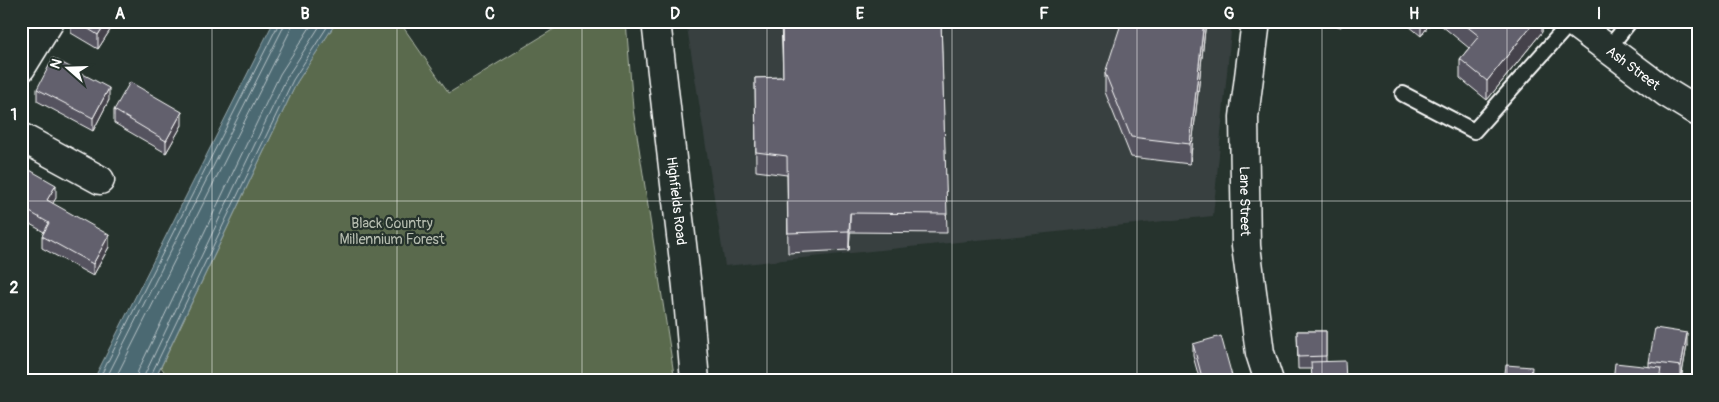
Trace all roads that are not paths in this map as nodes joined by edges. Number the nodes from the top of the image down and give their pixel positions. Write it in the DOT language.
graph roads {
  1 [pos="656,21"];
  2 [pos="1256,21"];
  3 [pos="1630,21"];
  4 [pos="1571,22"];
  5 [pos="39,24"];
  6 [pos="1608,49"];
  7 [pos="21,68"];
  8 [pos="1404,94"];
  9 [pos="1698,112"];
  10 [pos="21,137"];
  11 [pos="100,180"];
  12 [pos="695,381"];
  13 [pos="1269,381"];
  1 -- 12 [label="street, Highfields Road"];
  2 -- 13 [label="street, Lane Street"];
  3 -- 6 [label="lane"];
  4 -- 6 [label="street, Ash Street"];
  4 -- 8 [label="lane"];
  5 -- 7 [label="street"];
  6 -- 9 [label="street, Ash Street"];
  10 -- 11 [label="street"];
}
